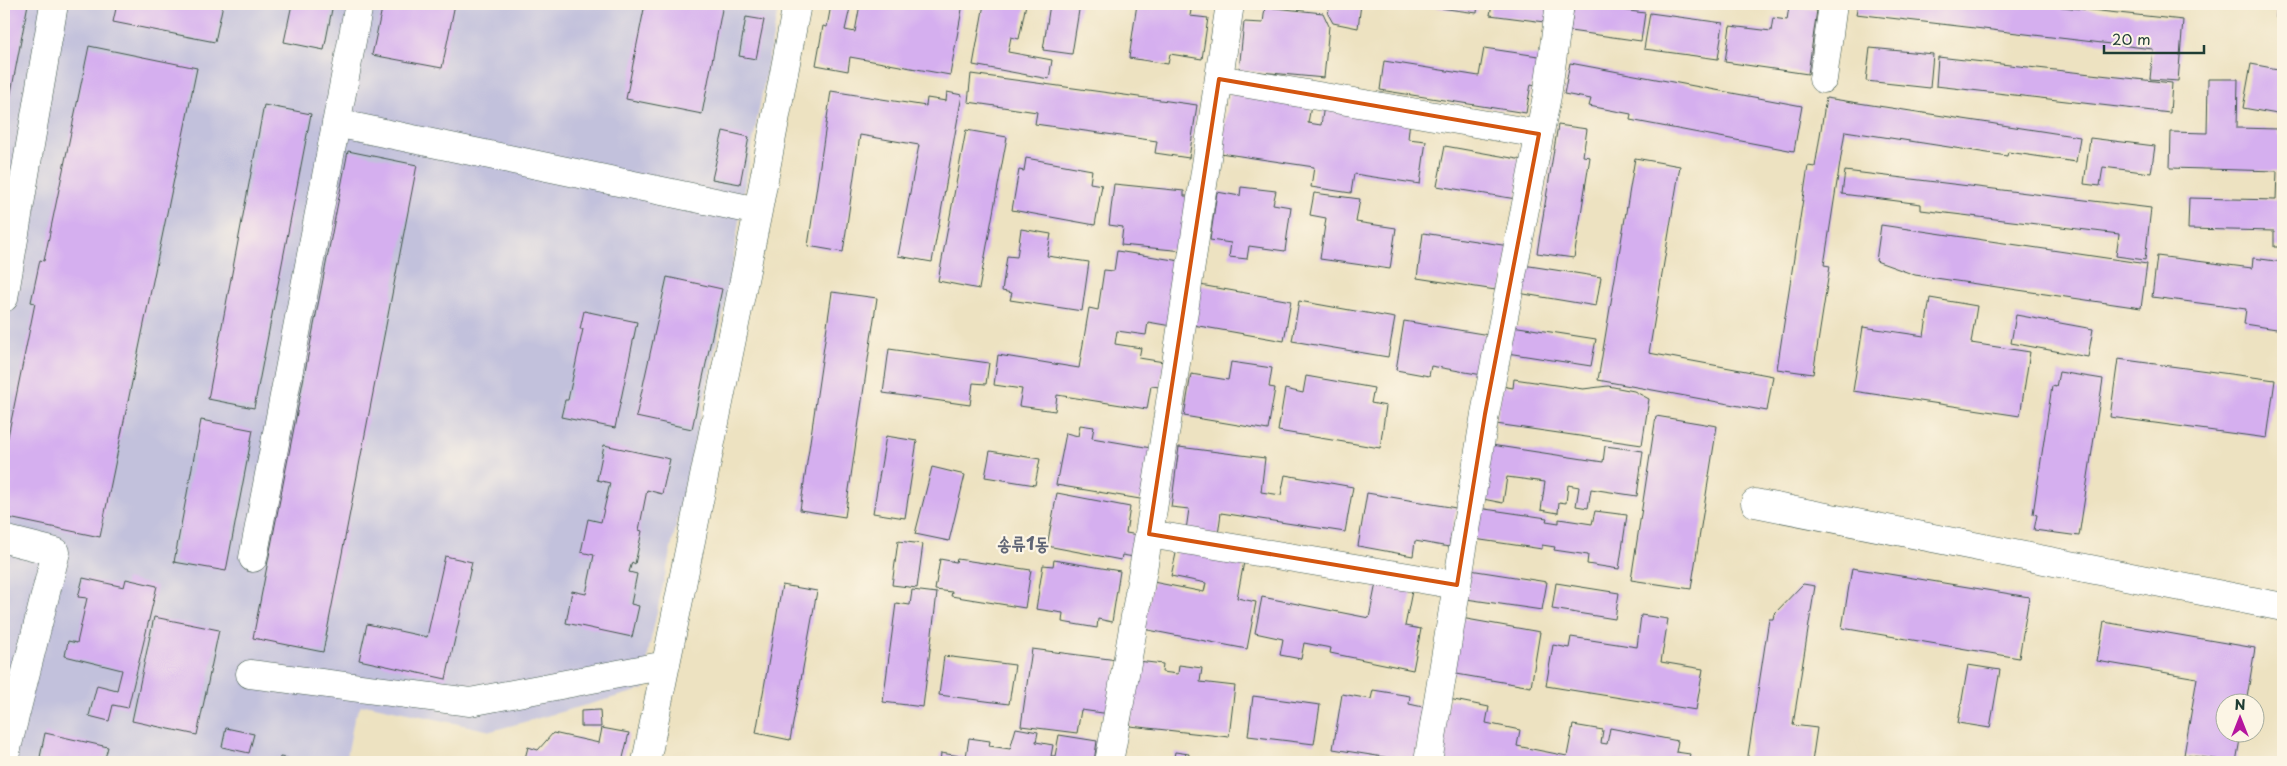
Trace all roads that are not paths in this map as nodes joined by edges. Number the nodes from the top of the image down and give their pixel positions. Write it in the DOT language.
graph roads {
  1 [pos="54,4"];
  2 [pos="359,4"];
  3 [pos="797,4"];
  4 [pos="1230,4"];
  5 [pos="1560,4"];
  6 [pos="1833,4"];
  7 [pos="1218,79"];
  8 [pos="1823,79"];
  9 [pos="336,123"];
  10 [pos="1539,134"];
  11 [pos="758,211"];
  12 [pos="7,266"];
  13 [pos="4,298"];
  14 [pos="1755,503"];
  15 [pos="1148,534"];
  16 [pos="4,539"];
  17 [pos="253,558"];
  18 [pos="1457,585"];
  19 [pos="2283,607"];
  20 [pos="653,667"];
  21 [pos="250,674"];
  22 [pos="4,760"];
  23 [pos="646,762"];
  24 [pos="1109,762"];
  25 [pos="1428,762"];
  1 -- 12 [label="street"];
  2 -- 9 [label="street"];
  3 -- 11 [label="street"];
  4 -- 7 [label="street"];
  5 -- 10 [label="street"];
  6 -- 8 [label="street"];
  7 -- 10 [label="street"];
  7 -- 15 [label="street"];
  9 -- 11 [label="street"];
  9 -- 17 [label="street"];
  10 -- 18 [label="street"];
  11 -- 20 [label="street"];
  12 -- 13 [label="street"];
  14 -- 19 [label="street"];
  15 -- 18 [label="street"];
  15 -- 24 [label="street"];
  16 -- 22 [label="street"];
  18 -- 25 [label="street"];
  20 -- 21 [label="street"];
  20 -- 23 [label="street"];
}
